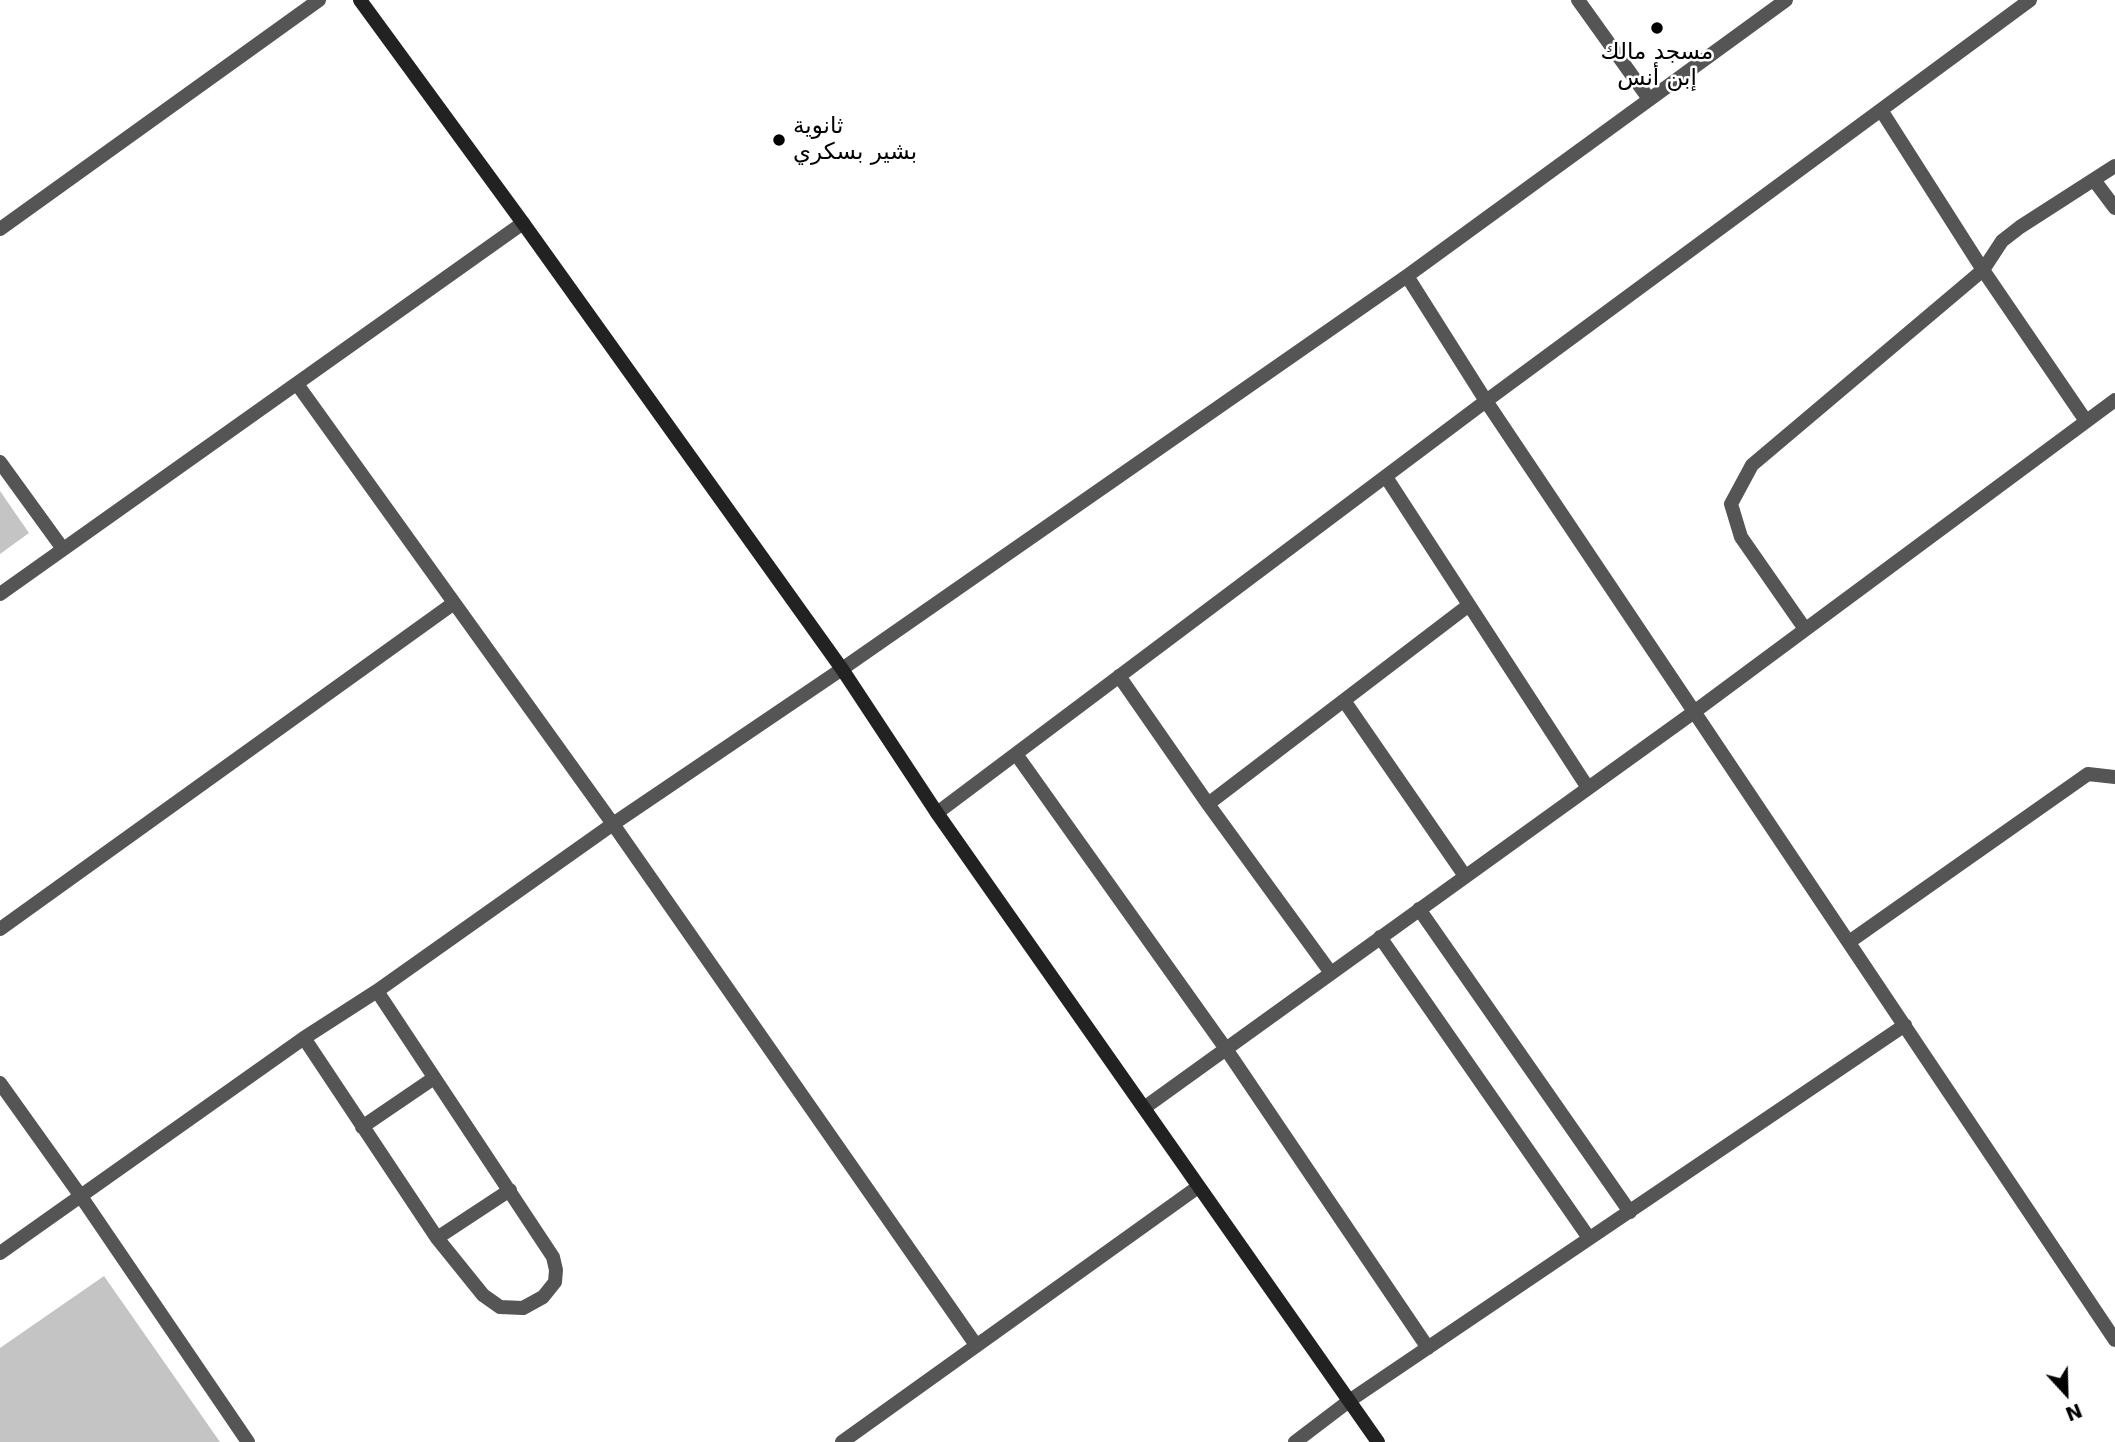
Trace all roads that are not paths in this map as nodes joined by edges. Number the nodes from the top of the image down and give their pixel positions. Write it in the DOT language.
graph roads {
  1 [pos="318,0"];
  2 [pos="360,0"];
  3 [pos="1578,0"];
  4 [pos="1787,0"];
  5 [pos="2030,0"];
  6 [pos="1649,99"];
  7 [pos="1881,110"];
  8 [pos="2115,166"];
  9 [pos="2094,180"];
  10 [pos="2115,208"];
  11 [pos="523,223"];
  12 [pos="0,229"];
  13 [pos="1983,270"];
  14 [pos="1407,276"];
  15 [pos="297,384"];
  16 [pos="2115,400"];
  17 [pos="1486,401"];
  18 [pos="2086,421"];
  19 [pos="0,462"];
  20 [pos="1386,477"];
  21 [pos="63,549"];
  22 [pos="0,594"];
  23 [pos="454,603"];
  24 [pos="1469,606"];
  25 [pos="1805,629"];
  26 [pos="842,669"];
  27 [pos="1119,676"];
  28 [pos="1345,702"];
  29 [pos="1694,712"];
  30 [pos="1016,754"];
  31 [pos="2115,777"];
  32 [pos="1588,788"];
  33 [pos="1208,804"];
  34 [pos="937,813"];
  35 [pos="613,824"];
  36 [pos="1465,876"];
  37 [pos="1419,909"];
  38 [pos="0,929"];
  39 [pos="1380,937"];
  40 [pos="1849,942"];
  41 [pos="1331,973"];
  42 [pos="377,991"];
  43 [pos="1905,1025"];
  44 [pos="303,1038"];
  45 [pos="1226,1049"];
  46 [pos="433,1078"];
  47 [pos="0,1083"];
  48 [pos="1144,1108"];
  49 [pos="362,1127"];
  50 [pos="1198,1187"];
  51 [pos="510,1190"];
  52 [pos="80,1195"];
  53 [pos="1630,1212"];
  54 [pos="437,1238"];
  55 [pos="1589,1238"];
  56 [pos="0,1253"];
  57 [pos="2115,1340"];
  58 [pos="976,1345"];
  59 [pos="1427,1348"];
  60 [pos="1349,1401"];
  61 [pos="247,1442"];
  62 [pos="842,1442"];
  63 [pos="1295,1442"];
  64 [pos="1378,1442"];
  1 -- 12 [label="street"];
  2 -- 11 [label="street"];
  3 -- 6 [label="street"];
  4 -- 6 [label="street"];
  5 -- 7 [label="street"];
  6 -- 14 [label="street"];
  7 -- 13 [label="street"];
  7 -- 17 [label="street"];
  8 -- 9 [label="street"];
  9 -- 10 [label="street"];
  9 -- 13 [label="street"];
  11 -- 15 [label="street"];
  11 -- 26 [label="street"];
  13 -- 18 [label="street"];
  13 -- 25 [label="street"];
  14 -- 17 [label="street"];
  14 -- 26 [label="street"];
  15 -- 21 [label="street"];
  15 -- 23 [label="street"];
  16 -- 18 [label="street"];
  17 -- 20 [label="street"];
  17 -- 29 [label="street"];
  18 -- 25 [label="street"];
  19 -- 21 [label="street"];
  20 -- 24 [label="street"];
  20 -- 27 [label="street"];
  21 -- 22 [label="street"];
  23 -- 35 [label="street"];
  23 -- 38 [label="street"];
  24 -- 28 [label="street"];
  24 -- 32 [label="street"];
  25 -- 29 [label="street"];
  26 -- 34 [label="street"];
  26 -- 35 [label="street"];
  27 -- 30 [label="street"];
  27 -- 33 [label="street"];
  28 -- 33 [label="street"];
  28 -- 36 [label="street"];
  29 -- 32 [label="street"];
  29 -- 40 [label="street"];
  30 -- 34 [label="street"];
  30 -- 45 [label="street"];
  31 -- 40 [label="street"];
  32 -- 36 [label="street"];
  33 -- 41 [label="street"];
  34 -- 48 [label="street"];
  35 -- 42 [label="street"];
  35 -- 58 [label="street"];
  36 -- 37 [label="street"];
  37 -- 39 [label="street"];
  37 -- 53 [label="street"];
  39 -- 41 [label="street"];
  39 -- 55 [label="street"];
  40 -- 43 [label="street"];
  41 -- 45 [label="street"];
  42 -- 44 [label="street"];
  42 -- 46 [label="street"];
  43 -- 53 [label="street"];
  43 -- 57 [label="street"];
  44 -- 49 [label="street"];
  44 -- 52 [label="street"];
  45 -- 48 [label="street"];
  45 -- 59 [label="street"];
  46 -- 49 [label="street"];
  46 -- 51 [label="street"];
  47 -- 52 [label="street"];
  48 -- 50 [label="street"];
  49 -- 54 [label="street"];
  50 -- 58 [label="street"];
  50 -- 60 [label="street"];
  51 -- 54 [label="street"];
  51 -- 54 [label="street"];
  52 -- 56 [label="street"];
  52 -- 61 [label="street"];
  53 -- 55 [label="street"];
  55 -- 59 [label="street"];
  58 -- 62 [label="street"];
  59 -- 60 [label="street"];
  60 -- 63 [label="street"];
  60 -- 64 [label="street"];
}
